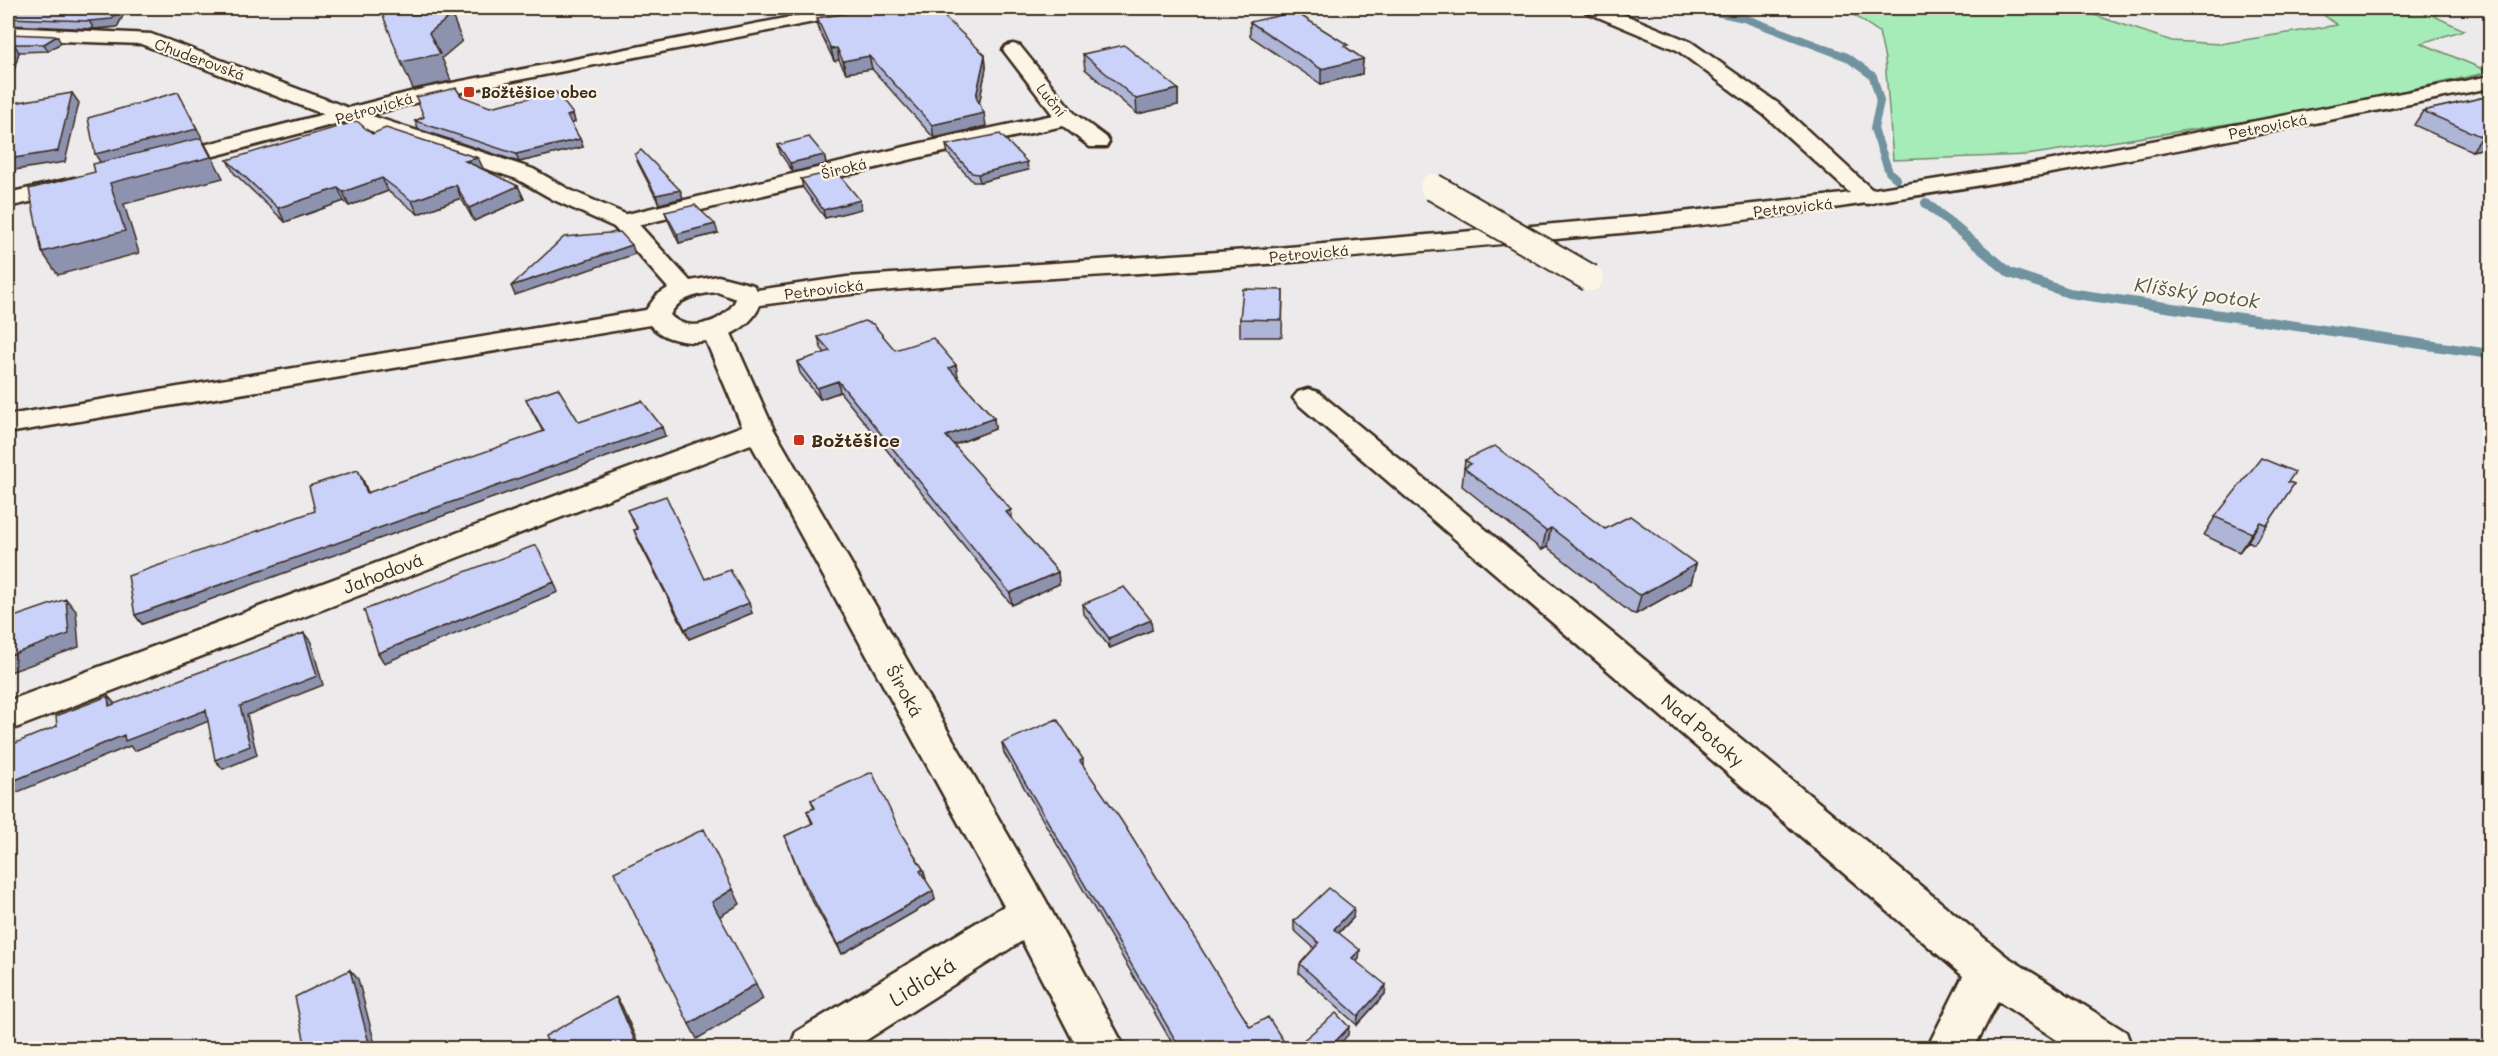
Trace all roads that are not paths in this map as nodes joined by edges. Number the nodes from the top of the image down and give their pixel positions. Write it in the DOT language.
graph roads {
  1 [pos="881,8"];
  2 [pos="1593,8"];
  3 [pos="813,12"];
  4 [pos="8,33"];
  5 [pos="1013,50"];
  6 [pos="2490,82"];
  7 [pos="349,116"];
  8 [pos="1067,119"];
  9 [pos="1098,142"];
  10 [pos="146,167"];
  11 [pos="100,178"];
  12 [pos="1433,187"];
  13 [pos="1868,197"];
  14 [pos="8,200"];
  15 [pos="623,222"];
  16 [pos="1590,278"];
  17 [pos="684,290"];
  18 [pos="749,299"];
  19 [pos="656,316"];
  20 [pos="715,329"];
  21 [pos="1308,398"];
  22 [pos="8,424"];
  23 [pos="759,430"];
  24 [pos="8,716"];
  25 [pos="1030,913"];
  26 [pos="1990,971"];
  27 [pos="813,1048"];
  28 [pos="1102,1048"];
  29 [pos="1950,1048"];
  30 [pos="2109,1048"];
  1 -- 3 [label="street, Petrovická"];
  2 -- 13 [label="street, Petrovická"];
  3 -- 7 [label="street, Petrovická"];
  4 -- 7 [label="street, Chuderovská"];
  5 -- 8 [label="street, Luční"];
  6 -- 13 [label="street, Petrovická"];
  7 -- 10 [label="street, Petrovická"];
  7 -- 15 [label="street"];
  8 -- 9 [label="street, Luční"];
  8 -- 15 [label="street, Široká"];
  11 -- 14 [label="street"];
  12 -- 16 [label="street, bridge"];
  13 -- 18 [label="street, Petrovická"];
  15 -- 17 [label="street"];
  17 -- 18 [label="street"];
  17 -- 19 [label="street"];
  18 -- 20 [label="street"];
  19 -- 20 [label="street"];
  19 -- 22 [label="street"];
  20 -- 23 [label="street, Široká"];
  21 -- 26 [label="street, Nad Potoky"];
  23 -- 24 [label="street, Jahodová"];
  23 -- 25 [label="street, Široká"];
  25 -- 27 [label="street, Lidická"];
  25 -- 28 [label="street, Široká"];
  26 -- 29 [label="street"];
  26 -- 30 [label="street, Nad Potoky"];
}
